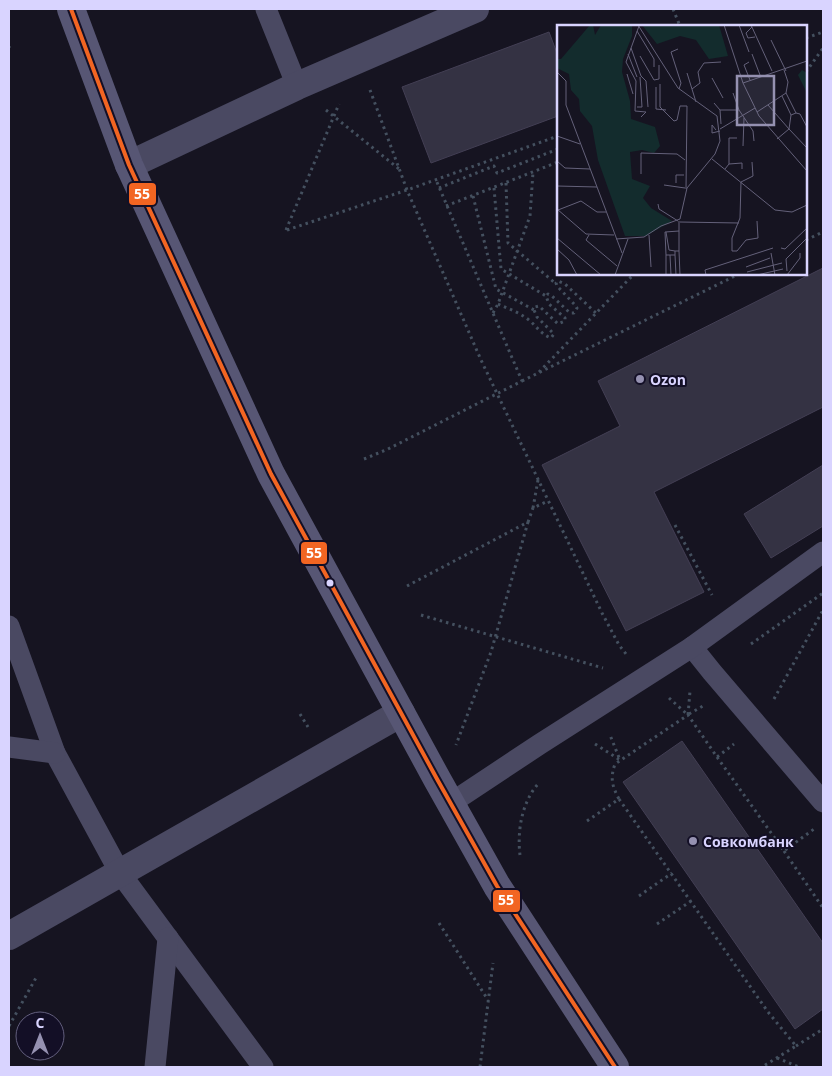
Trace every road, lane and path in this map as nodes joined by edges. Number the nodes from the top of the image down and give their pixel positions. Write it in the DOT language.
graph roads {
  1 [pos="71,9"];
  2 [pos="266,9"];
  3 [pos="475,9"];
  4 [pos="673,9"];
  5 [pos="680,25"];
  6 [pos="823,32"];
  7 [pos="807,38"];
  8 [pos="823,48"];
  9 [pos="358,59"];
  10 [pos="807,71"];
  11 [pos="297,86"];
  12 [pos="334,117"];
  13 [pos="557,136"];
  14 [pos="557,149"];
  15 [pos="557,162"];
  16 [pos="129,164"];
  17 [pos="399,169"];
  18 [pos="533,172"];
  19 [pos="436,180"];
  20 [pos="506,184"];
  21 [pos="439,188"];
  22 [pos="494,188"];
  23 [pos="407,190"];
  24 [pos="473,196"];
  25 [pos="446,206"];
  26 [pos="823,232"];
  27 [pos="807,240"];
  28 [pos="517,251"];
  29 [pos="509,274"];
  30 [pos="633,275"];
  31 [pos="737,275"];
  32 [pos="556,283"];
  33 [pos="502,292"];
  34 [pos="546,296"];
  35 [pos="498,304"];
  36 [pos="534,310"];
  37 [pos="493,313"];
  38 [pos="596,313"];
  39 [pos="537,375"];
  40 [pos="522,381"];
  41 [pos="496,394"];
  42 [pos="364,458"];
  43 [pos="538,479"];
  44 [pos="548,501"];
  45 [pos="533,508"];
  46 [pos="528,522"];
  47 [pos="675,525"];
  48 [pos="823,552"];
  49 [pos="407,586"];
  50 [pos="823,593"];
  51 [pos="823,610"];
  52 [pos="421,615"];
  53 [pos="726,622"];
  54 [pos="9,626"];
  55 [pos="610,629"];
  56 [pos="495,637"];
  57 [pos="692,646"];
  58 [pos="612,671"];
  59 [pos="712,672"];
  60 [pos="401,713"];
  61 [pos="300,714"];
  62 [pos="759,726"];
  63 [pos="308,727"];
  64 [pos="9,747"];
  65 [pos="454,750"];
  66 [pos="55,753"];
  67 [pos="717,757"];
  68 [pos="542,779"];
  69 [pos="619,799"];
  70 [pos="823,802"];
  71 [pos="451,803"];
  72 [pos="587,821"];
  73 [pos="815,828"];
  74 [pos="784,850"];
  75 [pos="521,860"];
  76 [pos="120,873"];
  77 [pos="672,873"];
  78 [pos="639,896"];
  79 [pos="691,901"];
  80 [pos="823,908"];
  81 [pos="439,923"];
  82 [pos="657,924"];
  83 [pos="9,936"];
  84 [pos="168,938"];
  85 [pos="493,963"];
  86 [pos="37,976"];
  87 [pos="488,1000"];
  88 [pos="9,1026"];
  89 [pos="823,1029"];
  90 [pos="796,1046"];
  91 [pos="776,1058"];
  92 [pos="155,1067"];
  93 [pos="263,1067"];
  94 [pos="480,1067"];
  95 [pos="615,1067"];
  96 [pos="762,1067"];
  97 [pos="799,1067"];
  1 -- 16 [label="main road"];
  2 -- 11 [label="lane"];
  3 -- 9 [label="street"];
  4 -- 5 [label="path"];
  6 -- 7 [label="path"];
  8 -- 10 [label="path"];
  9 -- 11 [label="street"];
  9 -- 12 [label="path"];
  9 -- 17 [label="path"];
  11 -- 12 [label="path"];
  11 -- 16 [label="street"];
  12 -- 17 [label="path"];
  12 -- 23 [label="path"];
  13 -- 19 [label="path"];
  14 -- 21 [label="path"];
  15 -- 18 [label="path"];
  16 -- 60 [label="main road"];
  17 -- 23 [label="path"];
  18 -- 20 [label="path"];
  18 -- 28 [label="path"];
  19 -- 21 [label="path"];
  19 -- 23 [label="path"];
  20 -- 22 [label="path"];
  20 -- 28 [label="path"];
  21 -- 25 [label="path"];
  22 -- 24 [label="path"];
  22 -- 29 [label="path"];
  23 -- 41 [label="path"];
  24 -- 25 [label="path"];
  24 -- 33 [label="path"];
  25 -- 37 [label="path"];
  26 -- 27 [label="path"];
  28 -- 29 [label="path"];
  28 -- 32 [label="path"];
  29 -- 33 [label="path"];
  29 -- 34 [label="path"];
  30 -- 38 [label="path"];
  31 -- 39 [label="path"];
  32 -- 34 [label="path"];
  32 -- 38 [label="path"];
  33 -- 35 [label="path"];
  33 -- 36 [label="path"];
  34 -- 36 [label="path"];
  35 -- 36 [label="path"];
  35 -- 37 [label="path"];
  37 -- 40 [label="path"];
  38 -- 39 [label="path"];
  39 -- 40 [label="path"];
  40 -- 41 [label="path"];
  41 -- 42 [label="path"];
  41 -- 43 [label="path"];
  43 -- 44 [label="path"];
  43 -- 45 [label="path"];
  44 -- 45 [label="path"];
  44 -- 55 [label="path"];
  45 -- 46 [label="path"];
  46 -- 49 [label="path"];
  46 -- 56 [label="path"];
  47 -- 53 [label="path"];
  48 -- 53 [label="lane"];
  50 -- 59 [label="path"];
  51 -- 62 [label="path"];
  52 -- 56 [label="path"];
  53 -- 57 [label="lane"];
  54 -- 66 [label="lane"];
  56 -- 58 [label="path"];
  56 -- 65 [label="path"];
  57 -- 59 [label="lane"];
  57 -- 71 [label="lane"];
  59 -- 62 [label="lane"];
  60 -- 71 [label="main road"];
  60 -- 76 [label="street"];
  61 -- 63 [label="path"];
  62 -- 67 [label="path"];
  62 -- 70 [label="lane"];
  64 -- 66 [label="lane"];
  66 -- 76 [label="lane"];
  67 -- 69 [label="path"];
  67 -- 74 [label="path"];
  68 -- 75 [label="path"];
  69 -- 72 [label="path"];
  69 -- 77 [label="path"];
  71 -- 95 [label="main road"];
  73 -- 74 [label="path"];
  74 -- 80 [label="path"];
  76 -- 83 [label="street"];
  76 -- 84 [label="lane"];
  77 -- 78 [label="path"];
  77 -- 79 [label="path"];
  79 -- 82 [label="path"];
  79 -- 90 [label="path"];
  81 -- 87 [label="path"];
  84 -- 92 [label="lane"];
  84 -- 93 [label="lane"];
  85 -- 87 [label="path"];
  86 -- 88 [label="path"];
  87 -- 94 [label="path"];
  89 -- 90 [label="path"];
  90 -- 91 [label="path"];
  91 -- 96 [label="path"];
  91 -- 97 [label="path"];
}
